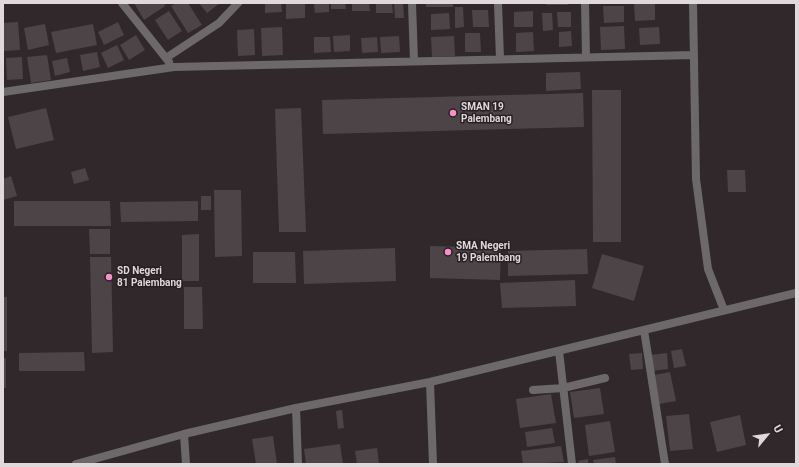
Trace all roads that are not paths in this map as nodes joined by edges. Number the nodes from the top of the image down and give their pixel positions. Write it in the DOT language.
graph roads {
  1 [pos="122,3"];
  2 [pos="238,3"];
  3 [pos="412,3"];
  4 [pos="498,3"];
  5 [pos="585,3"];
  6 [pos="693,3"];
  7 [pos="694,54"];
  8 [pos="586,57"];
  9 [pos="166,58"];
  10 [pos="500,59"];
  11 [pos="414,61"];
  12 [pos="174,67"];
  13 [pos="3,92"];
  14 [pos="796,293"];
  15 [pos="724,310"];
  16 [pos="644,330"];
  17 [pos="559,351"];
  18 [pos="605,378"];
  19 [pos="430,382"];
  20 [pos="563,388"];
  21 [pos="533,390"];
  22 [pos="296,408"];
  23 [pos="184,434"];
  24 [pos="89,463"];
  25 [pos="76,464"];
  26 [pos="186,464"];
  27 [pos="298,464"];
  28 [pos="433,464"];
  29 [pos="572,464"];
  30 [pos="665,464"];
  1 -- 9 [label="street"];
  2 -- 9 [label="street"];
  3 -- 11 [label="street"];
  4 -- 10 [label="street"];
  5 -- 8 [label="street"];
  6 -- 7 [label="street"];
  7 -- 8 [label="street"];
  7 -- 15 [label="street"];
  8 -- 10 [label="street"];
  9 -- 12 [label="street"];
  10 -- 11 [label="street"];
  11 -- 12 [label="street"];
  12 -- 13 [label="street"];
  14 -- 15 [label="street"];
  15 -- 16 [label="street"];
  16 -- 17 [label="street"];
  16 -- 30 [label="street"];
  17 -- 19 [label="street"];
  17 -- 20 [label="street"];
  18 -- 20 [label="street"];
  19 -- 22 [label="street"];
  19 -- 28 [label="street"];
  20 -- 21 [label="street"];
  20 -- 29 [label="street"];
  22 -- 23 [label="street"];
  22 -- 27 [label="street"];
  23 -- 24 [label="street"];
  23 -- 26 [label="street"];
  24 -- 25 [label="street"];
}
